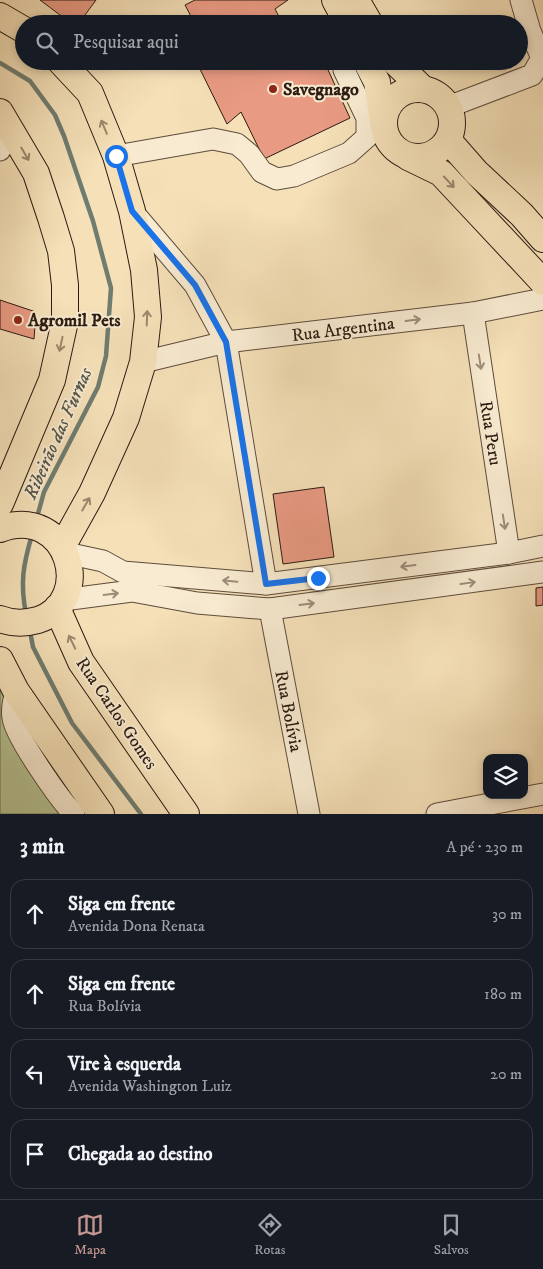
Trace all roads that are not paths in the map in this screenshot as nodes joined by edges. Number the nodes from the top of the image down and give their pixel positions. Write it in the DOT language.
graph roads {
  1 [pos="335,0"];
  2 [pos="356,0"];
  3 [pos="521,0"];
  4 [pos="342,15"];
  5 [pos="365,15"];
  6 [pos="525,15"];
  7 [pos="0,16"];
  8 [pos="528,24"];
  9 [pos="15,25"];
  10 [pos="68,70"];
  11 [pos="344,70"];
  12 [pos="371,70"];
  13 [pos="403,70"];
  14 [pos="423,89"];
  15 [pos="448,107"];
  16 [pos="383,122"];
  17 [pos="3,130"];
  18 [pos="448,140"];
  19 [pos="116,156"];
  20 [pos="408,157"];
  21 [pos="132,211"];
  22 [pos="543,240"];
  23 [pos="543,282"];
  24 [pos="543,299"];
  25 [pos="473,313"];
  26 [pos="226,342"];
  27 [pos="143,362"];
  28 [pos="0,504"];
  29 [pos="0,529"];
  30 [pos="60,545"];
  31 [pos="543,546"];
  32 [pos="509,553"];
  33 [pos="543,572"];
  34 [pos="266,584"];
  35 [pos="54,608"];
  36 [pos="270,609"];
  37 [pos="5,621"];
  38 [pos="0,660"];
  39 [pos="16,691"];
  40 [pos="543,794"];
  41 [pos="74,814"];
  42 [pos="101,814"];
  43 [pos="186,814"];
  44 [pos="309,814"];
  45 [pos="437,814"];
  1 -- 4 [label="main road"];
  2 -- 5 [label="main road"];
  3 -- 6 [label="street"];
  7 -- 9 [label="main road"];
  8 -- 15 [label="street"];
  19 -- 10 [label="main road, one-way"];
  11 -- 19 [label="street"];
  12 -- 16 [label="main road"];
  13 -- 14 [label="main road"];
  14 -- 15 [label="main road"];
  14 -- 16 [label="main road"];
  15 -- 18 [label="main road"];
  16 -- 20 [label="main road"];
  17 -- 28 [label="main road, one-way"];
  18 -- 20 [label="main road"];
  18 -- 22 [label="main road"];
  19 -- 21 [label="main road"];
  20 -- 23 [label="main road, one-way"];
  21 -- 26 [label="street"];
  27 -- 21 [label="main road, one-way"];
  24 -- 25 [label="street, Rua Argentina"];
  26 -- 25 [label="street, Rua Argentina, one-way"];
  25 -- 32 [label="street, Rua Peru, one-way"];
  26 -- 27 [label="street, Rua Argentina"];
  26 -- 34 [label="street"];
  30 -- 27 [label="main road, one-way"];
  29 -- 30 [label="main road"];
  34 -- 30 [label="street, one-way"];
  30 -- 35 [label="main road"];
  31 -- 32 [label="street"];
  32 -- 34 [label="street, one-way"];
  36 -- 33 [label="street, one-way"];
  35 -- 36 [label="street, one-way"];
  35 -- 37 [label="main road"];
  43 -- 35 [label="main road, Rua Carlos Gomes, one-way"];
  36 -- 44 [label="street, Rua Bolívia"];
  38 -- 39 [label="main road"];
  39 -- 41 [label="street"];
  39 -- 42 [label="main road"];
  40 -- 45 [label="street"];
}
